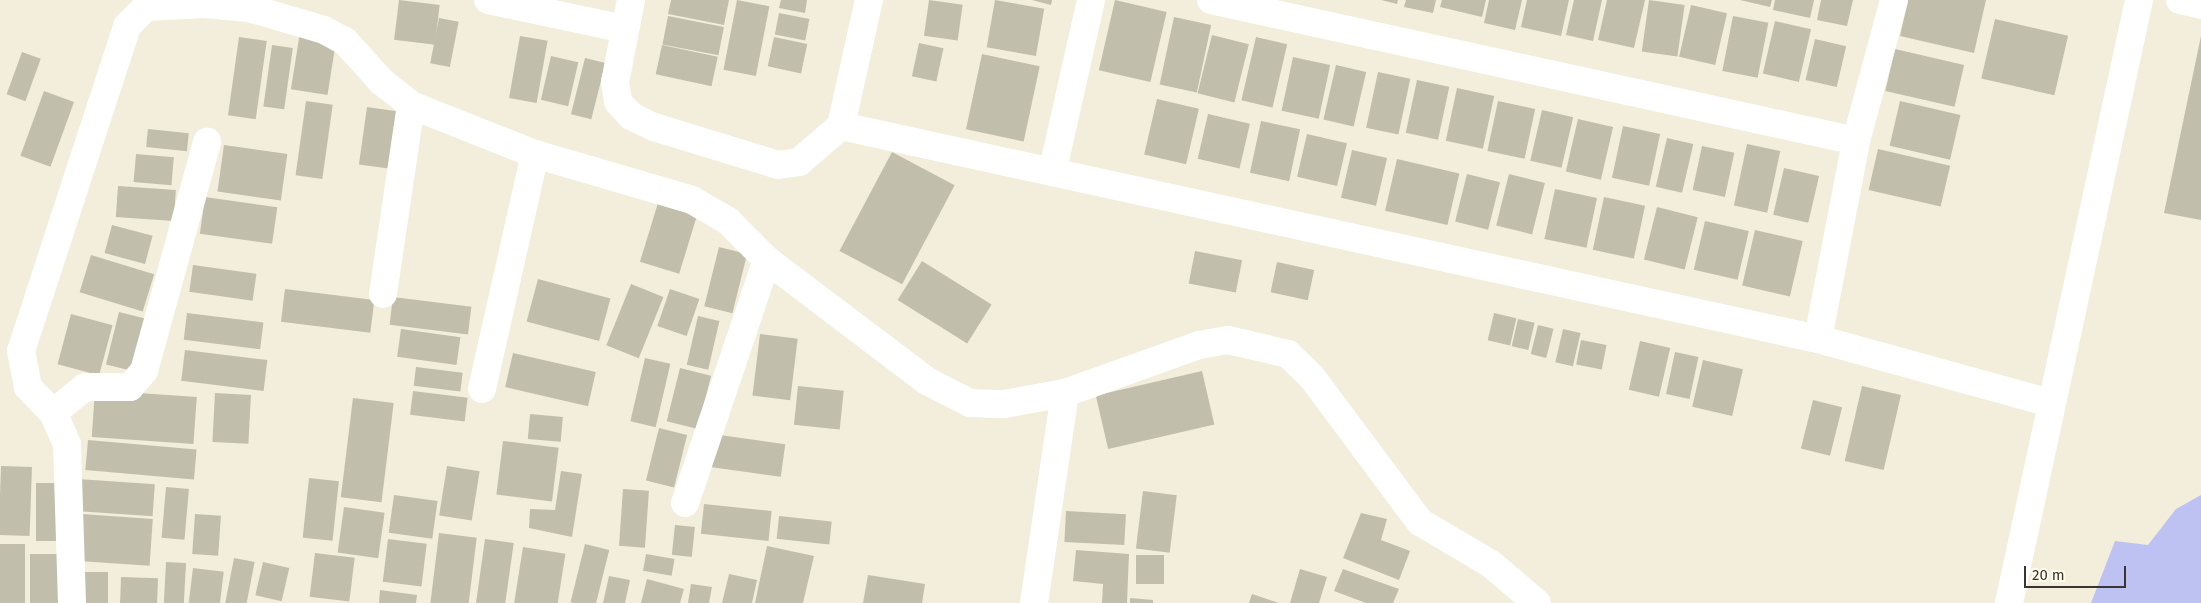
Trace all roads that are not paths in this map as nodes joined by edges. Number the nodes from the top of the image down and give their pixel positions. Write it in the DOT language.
graph roads {
  1 [pos="488,0"];
  2 [pos="631,0"];
  3 [pos="869,0"];
  4 [pos="1091,0"];
  5 [pos="1211,0"];
  6 [pos="1894,0"];
  7 [pos="2139,0"];
  8 [pos="2180,0"];
  9 [pos="2201,5"];
  10 [pos="624,29"];
  11 [pos="411,104"];
  12 [pos="840,126"];
  13 [pos="1856,141"];
  14 [pos="207,142"];
  15 [pos="535,154"];
  16 [pos="1053,169"];
  17 [pos="767,260"];
  18 [pos="383,294"];
  19 [pos="1818,339"];
  20 [pos="0,379"];
  21 [pos="28,388"];
  22 [pos="482,389"];
  23 [pos="1065,392"];
  24 [pos="2050,403"];
  25 [pos="52,413"];
  26 [pos="685,503"];
  27 [pos="72,603"];
  28 [pos="1034,603"];
  29 [pos="1537,603"];
  30 [pos="2009,603"];
  1 -- 10 [label="street"];
  2 -- 10 [label="street"];
  3 -- 12 [label="street"];
  4 -- 16 [label="street"];
  5 -- 13 [label="street"];
  6 -- 13 [label="street"];
  7 -- 24 [label="street"];
  8 -- 9 [label="street"];
  10 -- 12 [label="street"];
  11 -- 15 [label="street"];
  11 -- 18 [label="street"];
  11 -- 21 [label="street"];
  12 -- 16 [label="street"];
  13 -- 19 [label="street"];
  14 -- 25 [label="street"];
  15 -- 17 [label="street"];
  15 -- 22 [label="street"];
  16 -- 19 [label="street"];
  17 -- 23 [label="street"];
  17 -- 26 [label="street"];
  19 -- 24 [label="street"];
  20 -- 21 [label="street"];
  21 -- 25 [label="street"];
  23 -- 28 [label="street"];
  23 -- 29 [label="street"];
  24 -- 30 [label="street"];
  25 -- 27 [label="street"];
}
